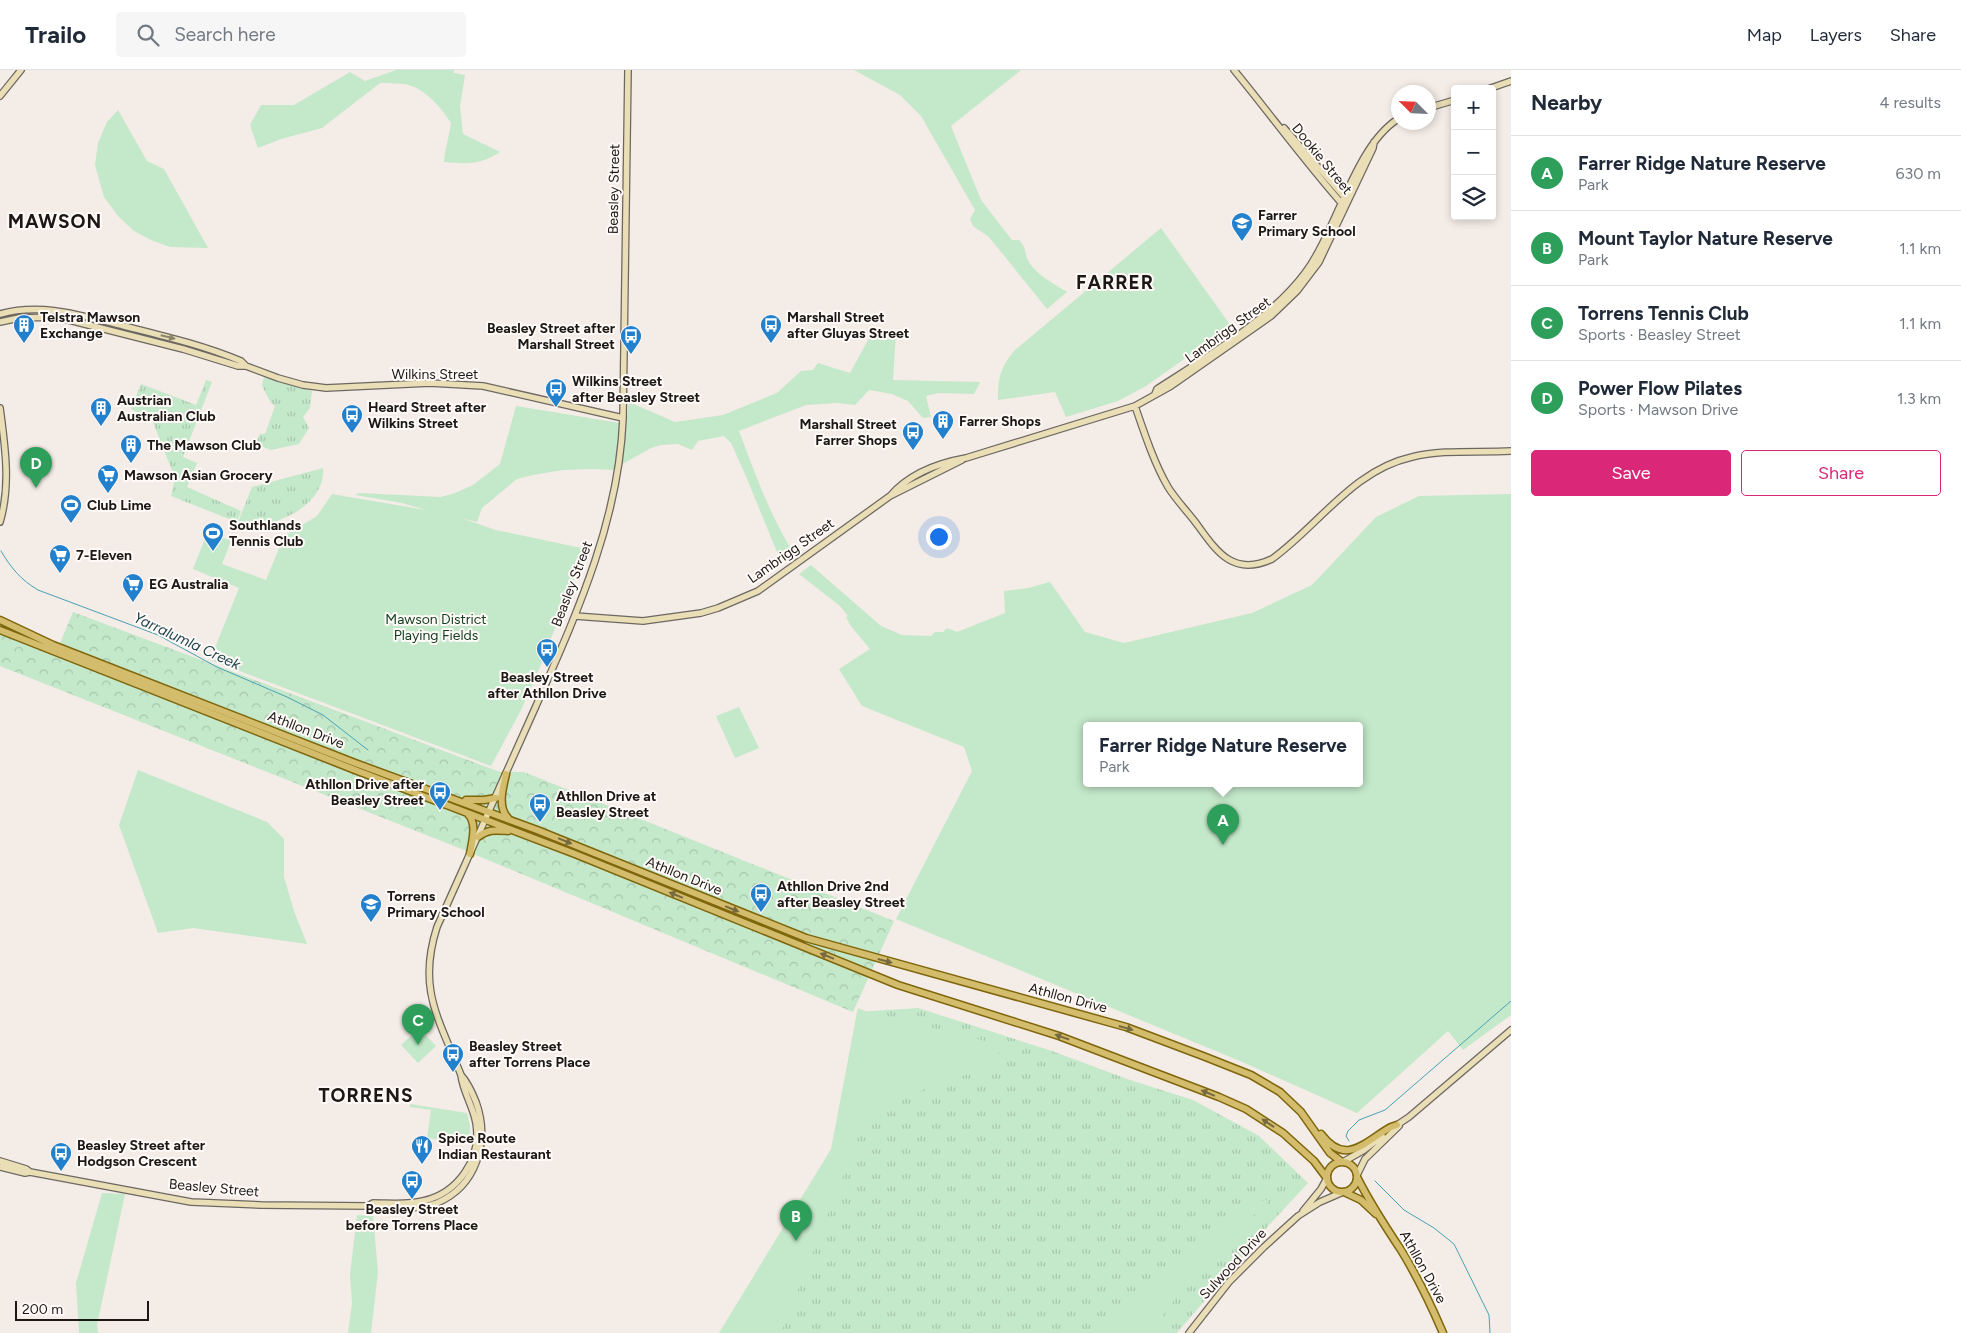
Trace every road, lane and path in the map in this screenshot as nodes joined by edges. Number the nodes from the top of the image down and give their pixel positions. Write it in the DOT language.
graph roads {
  1 [pos="21,70"];
  2 [pos="628,70"];
  3 [pos="1234,70"];
  4 [pos="1511,81"];
  5 [pos="1496,86"];
  6 [pos="0,96"];
  7 [pos="1451,101"];
  8 [pos="1436,106"];
  9 [pos="1391,124"];
  10 [pos="1345,203"];
  11 [pos="0,314"];
  12 [pos="0,322"];
  13 [pos="246,366"];
  14 [pos="1135,406"];
  15 [pos="0,408"];
  16 [pos="624,418"];
  17 [pos="1511,451"];
  18 [pos="0,522"];
  19 [pos="576,614"];
  20 [pos="0,620"];
  21 [pos="0,630"];
  22 [pos="506,774"];
  23 [pos="455,798"];
  24 [pos="496,798"];
  25 [pos="466,812"];
  26 [pos="490,812"];
  27 [pos="510,819"];
  28 [pos="486,820"];
  29 [pos="516,831"];
  30 [pos="478,837"];
  31 [pos="470,854"];
  32 [pos="1511,1030"];
  33 [pos="1404,1121"];
  34 [pos="1397,1125"];
  35 [pos="1314,1130"];
  36 [pos="0,1161"];
  37 [pos="1342,1162"];
  38 [pos="0,1167"];
  39 [pos="30,1172"];
  40 [pos="1357,1176"];
  41 [pos="1326,1178"];
  42 [pos="1344,1192"];
  43 [pos="1377,1215"];
  44 [pos="1298,1216"];
  45 [pos="1189,1333"];
  46 [pos="1443,1333"];
  1 -- 6 [label="street"];
  2 -- 16 [label="street, Beasley Street"];
  3 -- 10 [label="street, Dookie Street"];
  4 -- 5 [label="street"];
  7 -- 8 [label="street"];
  9 -- 10 [label="street, Lambrigg Street"];
  10 -- 14 [label="street, Lambrigg Street"];
  11 -- 13 [label="street, Wilkins Street, one-way"];
  12 -- 13 [label="street, Wilkins Street"];
  13 -- 16 [label="street, Wilkins Street"];
  14 -- 17 [label="street"];
  14 -- 19 [label="street, Lambrigg Street"];
  15 -- 18 [label="street"];
  16 -- 19 [label="street, Beasley Street"];
  19 -- 22 [label="street, Beasley Street"];
  20 -- 23 [label="main road, Athllon Drive"];
  21 -- 25 [label="main road, Athllon Drive"];
  22 -- 24 [label="street, Beasley Street"];
  22 -- 27 [label="main road"];
  23 -- 24 [label="main road"];
  23 -- 26 [label="main road, Athllon Drive"];
  24 -- 26 [label="street, Beasley Street"];
  25 -- 28 [label="main road, Athllon Drive"];
  25 -- 31 [label="main road"];
  26 -- 27 [label="main road, Athllon Drive"];
  26 -- 28 [label="street, Beasley Street"];
  27 -- 35 [label="main road, Athllon Drive, one-way"];
  28 -- 29 [label="main road, Athllon Drive"];
  28 -- 30 [label="street, Beasley Street"];
  29 -- 30 [label="main road"];
  41 -- 29 [label="main road, Athllon Drive, one-way"];
  30 -- 31 [label="street, Beasley Street"];
  31 -- 39 [label="street, Beasley Street"];
  32 -- 33 [label="street"];
  33 -- 34 [label="street"];
  33 -- 40 [label="street"];
  34 -- 35 [label="main road"];
  34 -- 37 [label="street"];
  35 -- 37 [label="main road, Athllon Drive"];
  36 -- 39 [label="street, Beasley Street"];
  37 -- 40 [label="main road"];
  37 -- 41 [label="main road"];
  38 -- 39 [label="street, Beasley Street"];
  40 -- 42 [label="main road"];
  40 -- 43 [label="main road, Athllon Drive"];
  41 -- 42 [label="main road"];
  41 -- 44 [label="street, Sulwood Drive"];
  42 -- 43 [label="main road, Athllon Drive"];
  42 -- 44 [label="street, Sulwood Drive"];
  43 -- 46 [label="main road, Athllon Drive"];
  44 -- 45 [label="street, Sulwood Drive"];
}
